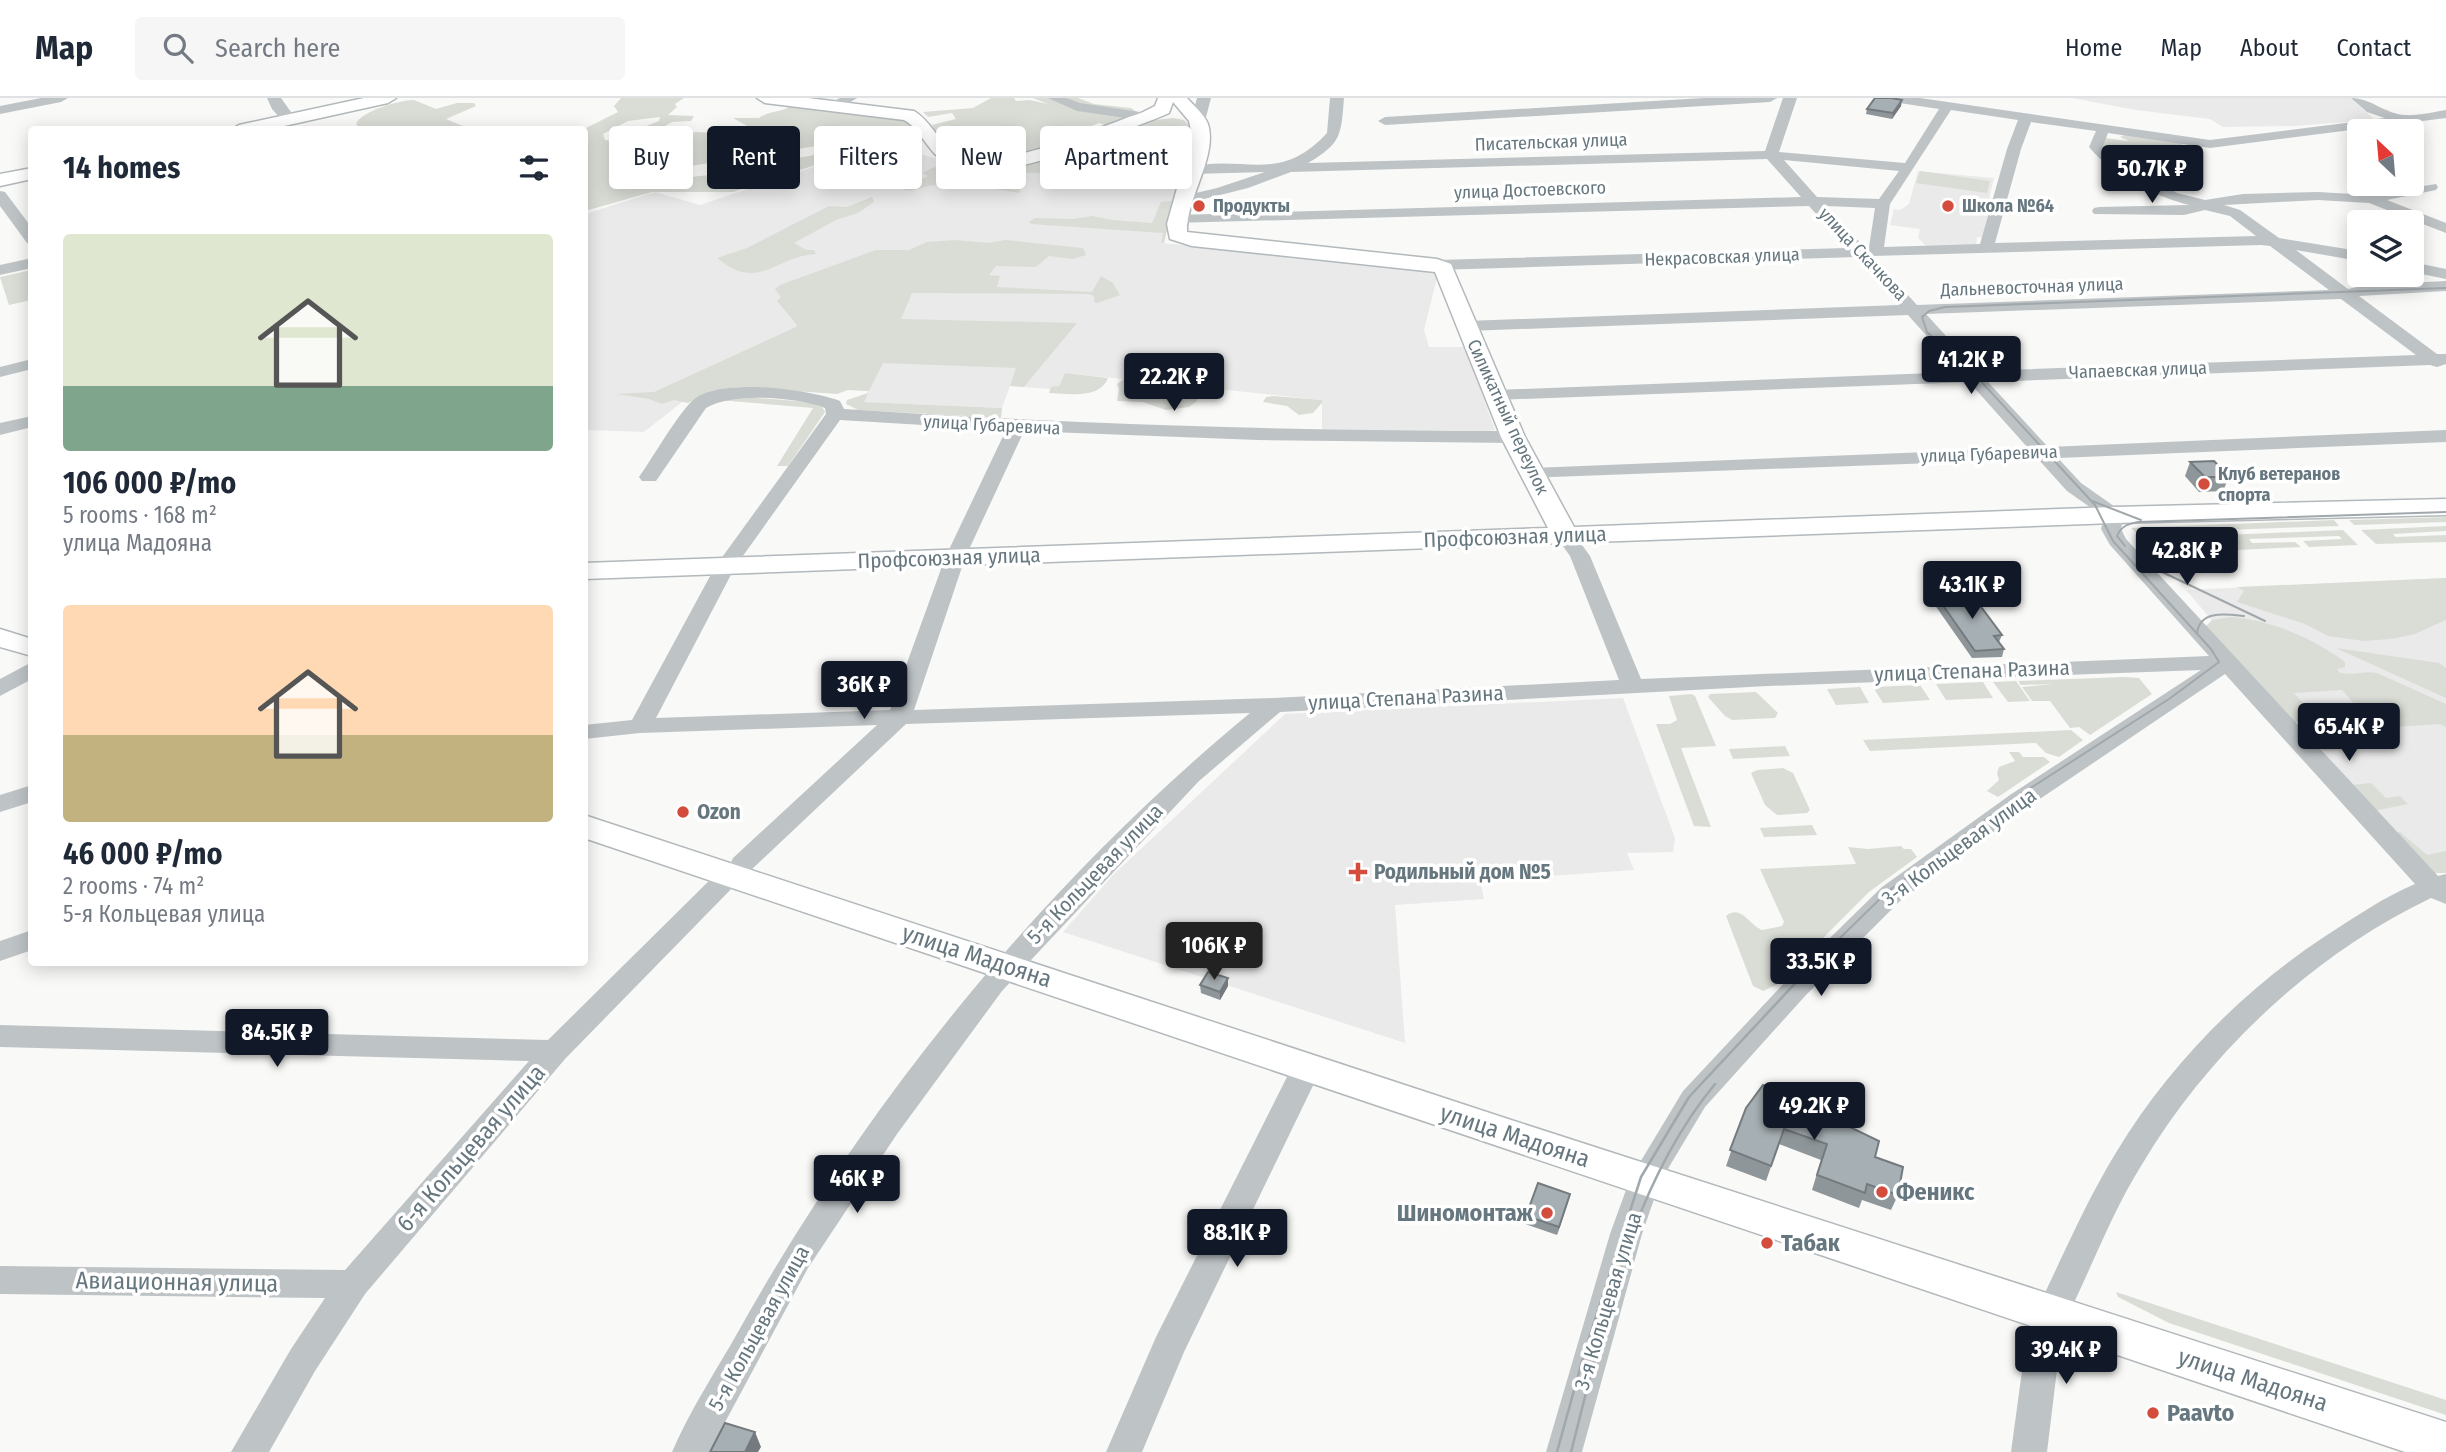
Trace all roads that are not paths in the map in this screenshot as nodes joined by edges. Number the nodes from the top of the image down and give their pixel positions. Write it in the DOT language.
graph roads {
  1 [pos="61,98"];
  2 [pos="274,98"];
  3 [pos="388,98"];
  4 [pos="765,98"];
  5 [pos="1055,98"];
  6 [pos="1204,98"];
  7 [pos="1336,98"];
  8 [pos="1599,98"];
  9 [pos="1770,98"];
  10 [pos="1790,98"];
  11 [pos="1893,98"];
  12 [pos="2358,98"];
  13 [pos="1930,101"];
  14 [pos="843,102"];
  15 [pos="1180,105"];
  16 [pos="1657,105"];
  17 [pos="1947,106"];
  18 [pos="0,110"];
  19 [pos="2446,114"];
  20 [pos="1147,117"];
  21 [pos="2026,118"];
  22 [pos="289,119"];
  23 [pos="2403,119"];
  24 [pos="2413,119"];
  25 [pos="1385,121"];
  26 [pos="257,126"];
  27 [pos="2347,128"];
  28 [pos="2103,130"];
  29 [pos="1771,155"];
  30 [pos="1909,168"];
  31 [pos="1285,169"];
  32 [pos="1193,170"];
  33 [pos="28,174"];
  34 [pos="0,180"];
  35 [pos="2431,187"];
  36 [pos="0,195"];
  37 [pos="2370,199"];
  38 [pos="1184,200"];
  39 [pos="1814,201"];
  40 [pos="1883,204"];
  41 [pos="2206,205"];
  42 [pos="2099,211"];
  43 [pos="1177,226"];
  44 [pos="2446,228"];
  45 [pos="28,234"];
  46 [pos="2274,240"];
  47 [pos="1986,249"];
  48 [pos="1868,252"];
  49 [pos="2347,254"];
  50 [pos="28,264"];
  51 [pos="1437,265"];
  52 [pos="2424,269"];
  53 [pos="0,270"];
  54 [pos="2446,274"];
  55 [pos="2446,286"];
  56 [pos="2346,294"];
  57 [pos="1916,310"];
  58 [pos="1467,326"];
  59 [pos="2442,362"];
  60 [pos="28,365"];
  61 [pos="0,372"];
  62 [pos="1973,376"];
  63 [pos="1495,395"];
  64 [pos="835,414"];
  65 [pos="28,422"];
  66 [pos="1017,427"];
  67 [pos="0,429"];
  68 [pos="2446,436"];
  69 [pos="1513,437"];
  70 [pos="2041,452"];
  71 [pos="1532,474"];
  72 [pos="649,477"];
  73 [pos="2446,507"];
  74 [pos="2114,515"];
  75 [pos="1565,536"];
  76 [pos="955,558"];
  77 [pos="725,567"];
  78 [pos="588,571"];
  79 [pos="0,624"];
  80 [pos="28,633"];
  81 [pos="0,638"];
  82 [pos="28,647"];
  83 [pos="2227,662"];
  84 [pos="28,672"];
  85 [pos="1632,685"];
  86 [pos="0,689"];
  87 [pos="1274,705"];
  88 [pos="900,719"];
  89 [pos="640,726"];
  90 [pos="588,732"];
  91 [pos="28,794"];
  92 [pos="0,804"];
  93 [pos="588,814"];
  94 [pos="588,827"];
  95 [pos="737,869"];
  96 [pos="2441,889"];
  97 [pos="28,941"];
  98 [pos="0,951"];
  99 [pos="1012,959"];
  100 [pos="0,1036"];
  101 [pos="555,1051"];
  102 [pos="1307,1066"];
  103 [pos="1650,1173"];
  104 [pos="0,1280"];
  105 [pos="353,1284"];
  106 [pos="2053,1306"];
  107 [pos="2446,1427"];
  108 [pos="2446,1444"];
  109 [pos="248,1452"];
  110 [pos="690,1452"];
  111 [pos="1124,1452"];
  112 [pos="1564,1452"];
  113 [pos="2029,1452"];
  1 -- 18 [label="street"];
  2 -- 22 [label="street"];
  3 -- 22 [label="main road"];
  4 -- 14 [label="main road"];
  5 -- 20 [label="street"];
  6 -- 15 [label="main road"];
  7 -- 31 [label="street"];
  8 -- 16 [label="street"];
  9 -- 16 [label="street"];
  10 -- 29 [label="street"];
  11 -- 13 [label="street"];
  12 -- 23 [label="street"];
  13 -- 17 [label="street"];
  14 -- 20 [label="main road"];
  15 -- 20 [label="main road"];
  15 -- 20 [label="main road"];
  15 -- 32 [label="main road"];
  16 -- 25 [label="street"];
  17 -- 21 [label="street"];
  17 -- 30 [label="street"];
  19 -- 24 [label="street"];
  21 -- 28 [label="street"];
  21 -- 47 [label="street"];
  22 -- 26 [label="main road"];
  27 -- 28 [label="street"];
  28 -- 41 [label="street"];
  29 -- 30 [label="street, Писательская улица"];
  29 -- 31 [label="street, Писательская улица"];
  29 -- 39 [label="street, улица Скачкова"];
  30 -- 40 [label="street"];
  31 -- 32 [label="street, Писательская улица"];
  31 -- 38 [label="street"];
  32 -- 38 [label="main road"];
  33 -- 34 [label="main road"];
  35 -- 37 [label="street"];
  36 -- 45 [label="street"];
  37 -- 41 [label="street"];
  37 -- 44 [label="street"];
  38 -- 43 [label="main road"];
  39 -- 40 [label="street, улица Достоевского"];
  39 -- 43 [label="street, улица Достоевского"];
  39 -- 48 [label="street, улица Скачкова"];
  40 -- 48 [label="street"];
  41 -- 42 [label="street"];
  41 -- 46 [label="street"];
  43 -- 51 [label="main road, Некрасовская улица"];
  46 -- 47 [label="street, Некрасовская улица"];
  46 -- 49 [label="street"];
  46 -- 56 [label="street"];
  47 -- 48 [label="street, Некрасовская улица"];
  48 -- 51 [label="street, Некрасовская улица"];
  48 -- 57 [label="street, улица Скачкова"];
  50 -- 53 [label="street"];
  51 -- 58 [label="main road, Силикатный переулок"];
  52 -- 54 [label="street"];
  55 -- 56 [label="street, Дальневосточная улица"];
  56 -- 57 [label="street, Дальневосточная улица"];
  56 -- 59 [label="street"];
  57 -- 58 [label="street, Дальневосточная улица"];
  57 -- 62 [label="street, улица Скачкова"];
  58 -- 63 [label="main road, Силикатный переулок"];
  59 -- 62 [label="street, Чапаевская улица"];
  60 -- 61 [label="street"];
  62 -- 63 [label="street, Чапаевская улица"];
  62 -- 70 [label="street, улица Скачкова"];
  63 -- 69 [label="main road, Силикатный переулок"];
  64 -- 66 [label="street, улица Губаревича"];
  64 -- 72 [label="street, улица Губаревича"];
  64 -- 77 [label="street"];
  65 -- 67 [label="street"];
  66 -- 69 [label="street, улица Губаревича"];
  66 -- 76 [label="street, 6-я Кольцевая улица"];
  68 -- 70 [label="street, улица Губаревича"];
  69 -- 71 [label="main road, Силикатный переулок"];
  70 -- 71 [label="street, улица Губаревича"];
  70 -- 74 [label="street, улица Скачкова"];
  71 -- 75 [label="main road, Силикатный переулок"];
  73 -- 74 [label="main road, Профсоюзная улица"];
  74 -- 75 [label="main road, Профсоюзная улица"];
  74 -- 83 [label="street"];
  75 -- 76 [label="main road, Профсоюзная улица"];
  75 -- 85 [label="street, Силикатный переулок"];
  76 -- 77 [label="main road, Профсоюзная улица"];
  76 -- 88 [label="street, 6-я Кольцевая улица"];
  77 -- 78 [label="main road, Профсоюзная улица"];
  77 -- 89 [label="street"];
  79 -- 80 [label="main road"];
  81 -- 82 [label="main road"];
  83 -- 85 [label="street, улица Степана Разина"];
  83 -- 96 [label="street"];
  83 -- 103 [label="street, 3-я Кольцевая улица"];
  84 -- 86 [label="street"];
  85 -- 87 [label="street, улица Степана Разина"];
  87 -- 88 [label="street, улица Степана Разина"];
  87 -- 99 [label="street, 5-я Кольцевая улица"];
  88 -- 89 [label="street, улица Степана Разина"];
  88 -- 95 [label="street, 6-я Кольцевая улица"];
  89 -- 90 [label="street, улица Степана Разина"];
  91 -- 92 [label="street"];
  93 -- 95 [label="main road, улица Мадояна"];
  94 -- 95 [label="main road, улица Мадояна"];
  95 -- 99 [label="main road, улица Мадояна"];
  95 -- 101 [label="street, 6-я Кольцевая улица"];
  96 -- 106 [label="street"];
  97 -- 98 [label="street"];
  99 -- 102 [label="main road, улица Мадояна"];
  99 -- 103 [label="main road, улица Мадояна"];
  99 -- 110 [label="street, 5-я Кольцевая улица"];
  100 -- 101 [label="street"];
  101 -- 105 [label="street, 6-я Кольцевая улица"];
  102 -- 103 [label="main road, улица Мадояна"];
  102 -- 111 [label="street"];
  103 -- 106 [label="main road, улица Мадояна"];
  103 -- 112 [label="street, 3-я Кольцевая улица"];
  104 -- 105 [label="street, Авиационная улица"];
  105 -- 109 [label="street, 6-я Кольцевая улица"];
  106 -- 107 [label="main road, улица Мадояна"];
  106 -- 108 [label="main road, улица Мадояна"];
  106 -- 113 [label="street"];
}
